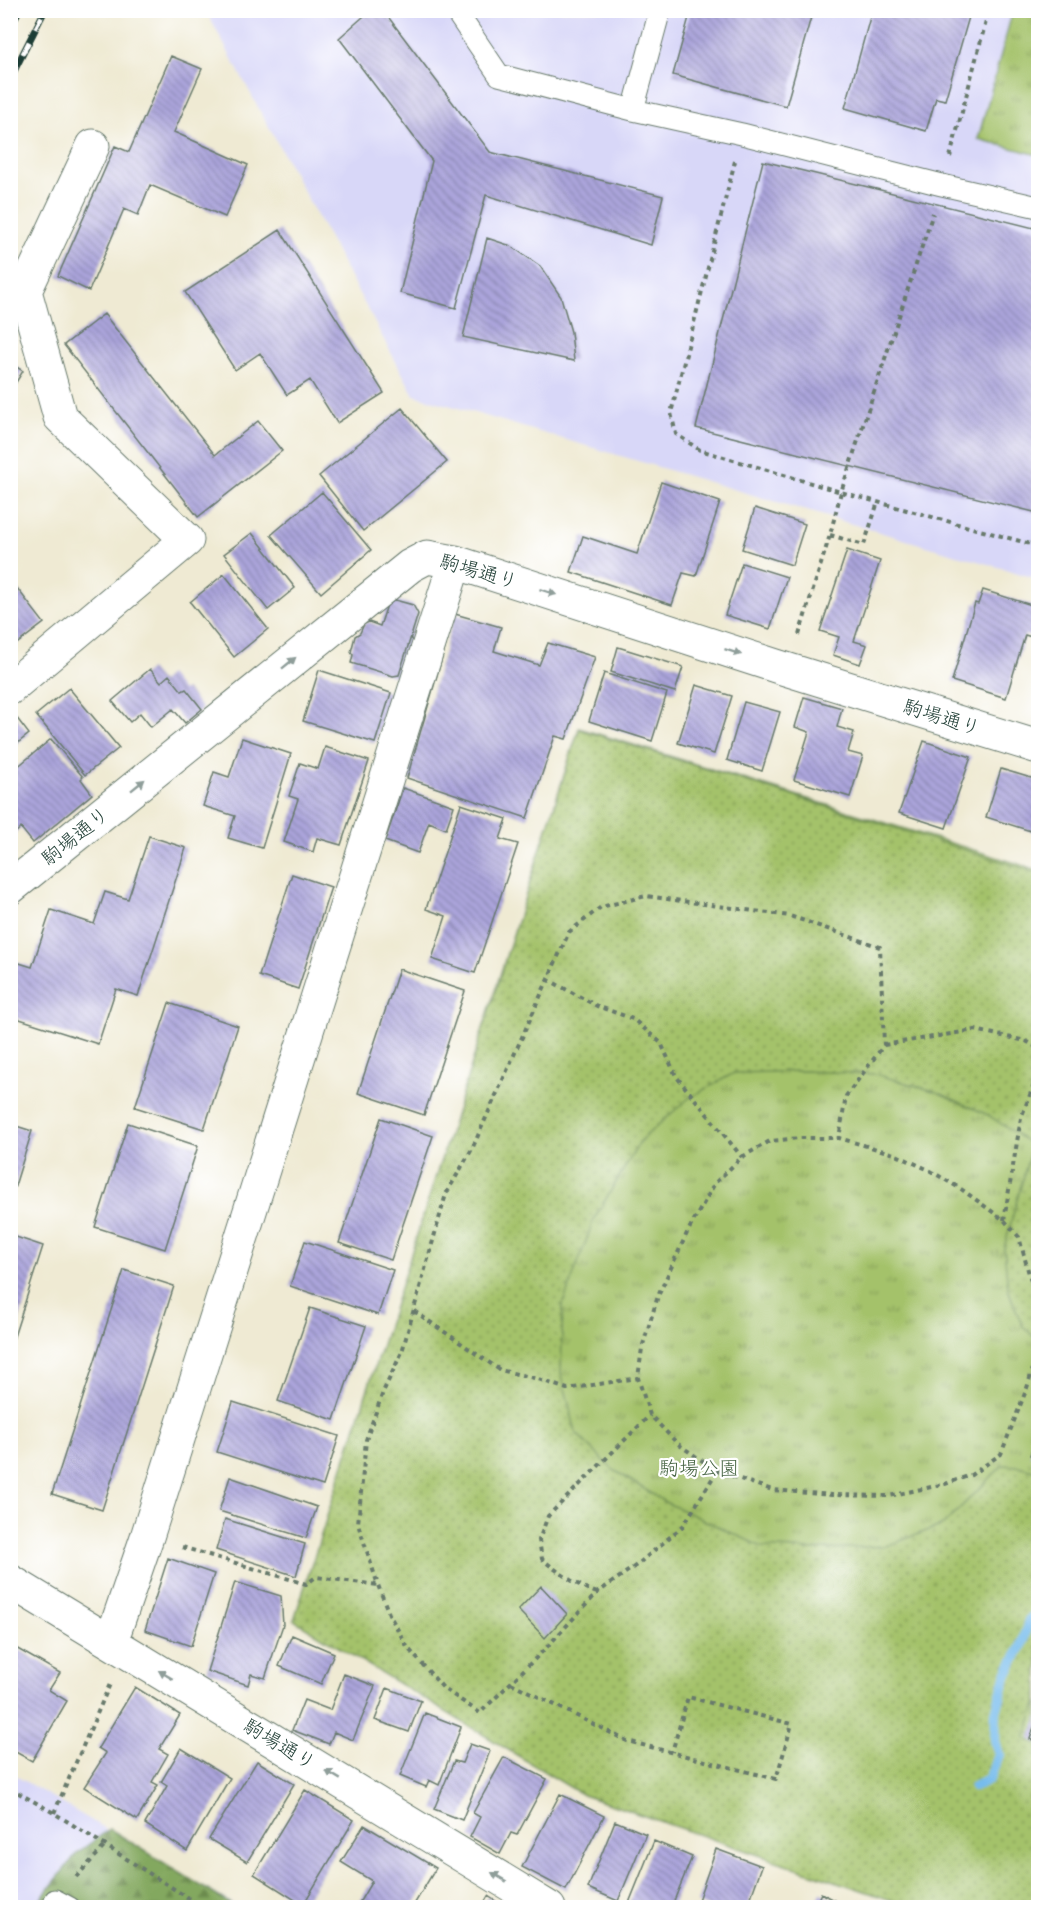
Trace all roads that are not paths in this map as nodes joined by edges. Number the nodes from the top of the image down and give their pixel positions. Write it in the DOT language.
graph roads {
  1 [pos="456,10"];
  2 [pos="660,10"];
  3 [pos="633,110"];
  4 [pos="93,146"];
  5 [pos="1038,207"];
  6 [pos="455,561"];
  7 [pos="10,688"];
  8 [pos="1038,747"];
  9 [pos="10,888"];
  10 [pos="10,1581"];
  11 [pos="111,1642"];
  12 [pos="549,1908"];
  1 -- 3 [label="lane"];
  2 -- 3 [label="lane"];
  3 -- 5 [label="lane"];
  4 -- 7 [label="street"];
  6 -- 8 [label="street, 駒場通り, one-way"];
  9 -- 6 [label="street, 駒場通り, one-way"];
  6 -- 11 [label="street"];
  10 -- 11 [label="street, 駒場通り"];
  12 -- 11 [label="street, 駒場通り, one-way"];
}
